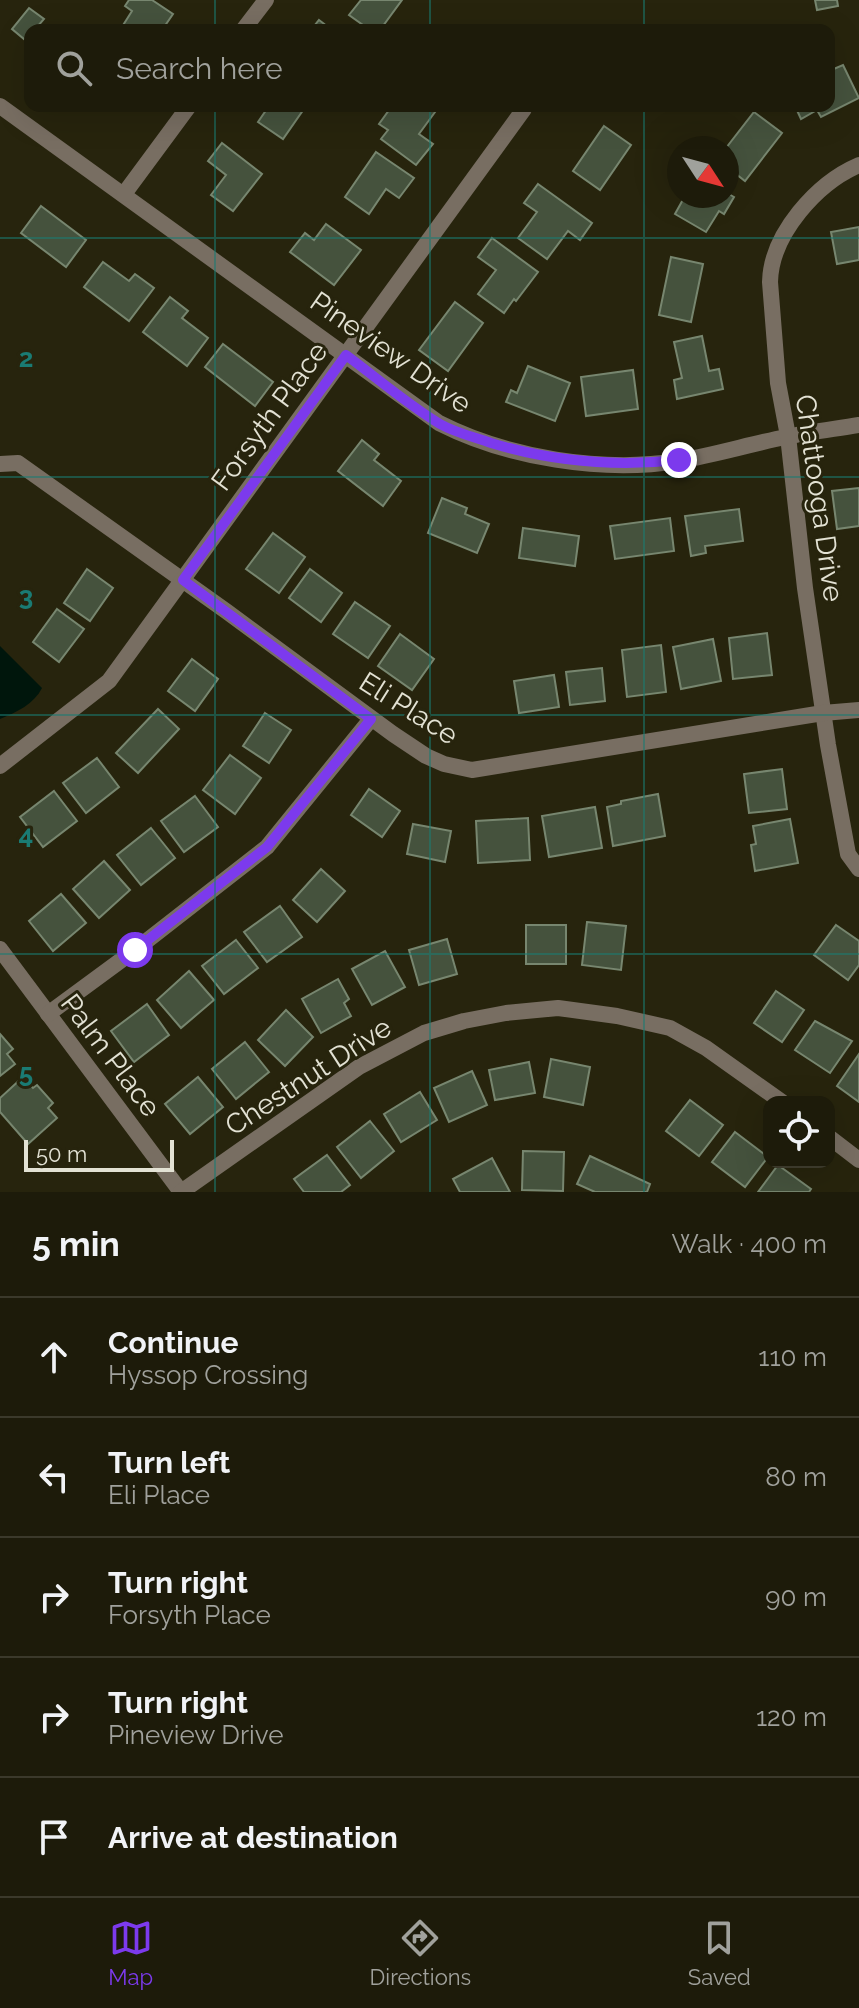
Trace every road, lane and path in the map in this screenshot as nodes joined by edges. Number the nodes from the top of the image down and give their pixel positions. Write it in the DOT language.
graph roads {
  1 [pos="266,0"];
  2 [pos="248,24"];
  3 [pos="0,106"];
  4 [pos="185,112"];
  5 [pos="522,112"];
  6 [pos="859,165"];
  7 [pos="124,194"];
  8 [pos="346,355"];
  9 [pos="859,425"];
  10 [pos="788,436"];
  11 [pos="0,464"];
  12 [pos="183,580"];
  13 [pos="859,710"];
  14 [pos="823,713"];
  15 [pos="371,719"];
  16 [pos="0,766"];
  17 [pos="859,869"];
  18 [pos="0,949"];
  19 [pos="48,1014"];
  20 [pos="774,1096"];
  21 [pos="835,1142"];
  22 [pos="859,1160"];
  23 [pos="181,1192"];
  1 -- 2 [label="street"];
  3 -- 7 [label="street, Pineview Drive"];
  4 -- 7 [label="street"];
  5 -- 8 [label="street, Forsyth Place"];
  6 -- 10 [label="street, Chattooga Drive"];
  7 -- 8 [label="street, Pineview Drive"];
  8 -- 10 [label="street, Pineview Drive"];
  8 -- 12 [label="street, Forsyth Place"];
  9 -- 10 [label="street, Pineview Drive"];
  10 -- 14 [label="street, Chattooga Drive"];
  11 -- 12 [label="street, Eli Place"];
  12 -- 15 [label="street, Eli Place"];
  12 -- 16 [label="street, Forsyth Place"];
  13 -- 14 [label="street, Eli Place"];
  14 -- 15 [label="street, Eli Place"];
  14 -- 17 [label="street, Chattooga Drive"];
  15 -- 19 [label="street"];
  18 -- 19 [label="street, Palm Place"];
  19 -- 23 [label="street, Palm Place"];
  20 -- 23 [label="street, Chestnut Drive"];
  21 -- 22 [label="street"];
}
